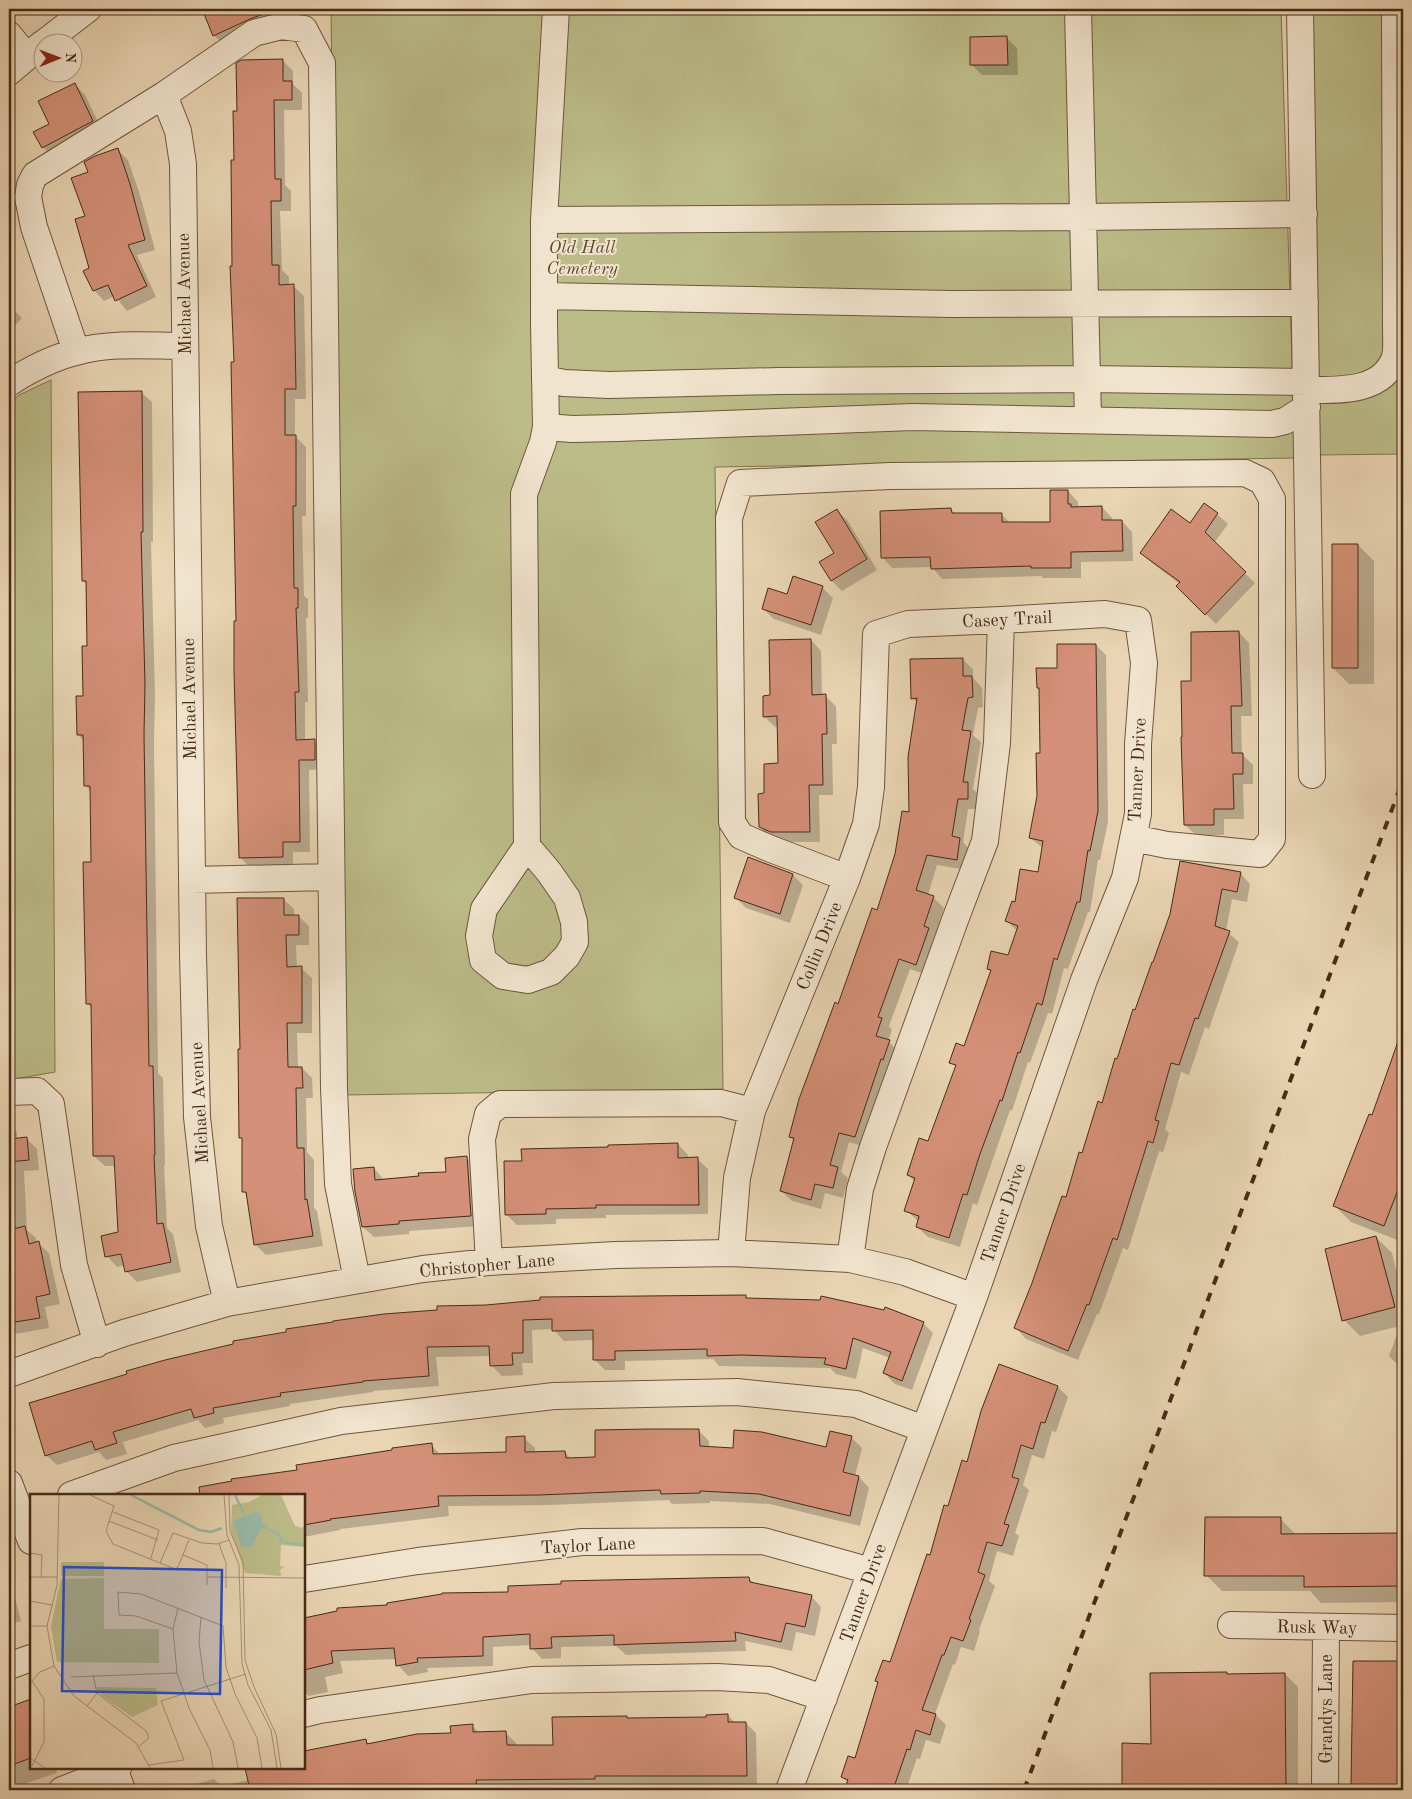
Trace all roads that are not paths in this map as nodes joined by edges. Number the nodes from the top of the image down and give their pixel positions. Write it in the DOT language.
graph roads {
  1 [pos="88,9"];
  2 [pos="556,9"];
  3 [pos="1078,9"];
  4 [pos="1300,9"];
  5 [pos="1395,9"];
  6 [pos="9,35"];
  7 [pos="31,54"];
  8 [pos="164,94"];
  9 [pos="1304,214"];
  10 [pos="1084,217"];
  11 [pos="544,220"];
  12 [pos="544,296"];
  13 [pos="1086,302"];
  14 [pos="1305,303"];
  15 [pos="185,346"];
  16 [pos="76,351"];
  17 [pos="545,379"];
  18 [pos="1087,379"];
  19 [pos="9,383"];
  20 [pos="1307,393"];
  21 [pos="1088,419"];
  22 [pos="546,427"];
  23 [pos="1001,620"];
  24 [pos="1138,620"];
  25 [pos="876,634"];
  26 [pos="1312,774"];
  27 [pos="1133,838"];
  28 [pos="528,846"];
  29 [pos="331,877"];
  30 [pos="847,878"];
  31 [pos="192,880"];
  32 [pos="9,1092"];
  33 [pos="752,1111"];
  34 [pos="731,1253"];
  35 [pos="850,1258"];
  36 [pos="489,1262"];
  37 [pos="357,1280"];
  38 [pos="974,1297"];
  39 [pos="227,1303"];
  40 [pos="96,1344"];
  41 [pos="9,1374"];
  42 [pos="924,1429"];
  43 [pos="9,1483"];
  44 [pos="74,1494"];
  45 [pos="20,1514"];
  46 [pos="30,1539"];
  47 [pos="872,1571"];
  48 [pos="305,1579"];
  49 [pos="1231,1625"];
  50 [pos="1326,1627"];
  51 [pos="1403,1628"];
  52 [pos="30,1658"];
  53 [pos="9,1666"];
  54 [pos="824,1698"];
  55 [pos="305,1714"];
  56 [pos="117,1774"];
  57 [pos="62,1790"];
  58 [pos="790,1790"];
  59 [pos="1326,1790"];
  1 -- 7 [label="street"];
  2 -- 11 [label="street"];
  3 -- 10 [label="street"];
  4 -- 9 [label="street"];
  5 -- 20 [label="street"];
  6 -- 7 [label="street"];
  8 -- 15 [label="street, Michael Avenue"];
  8 -- 16 [label="street"];
  8 -- 29 [label="street"];
  9 -- 10 [label="street"];
  9 -- 14 [label="street"];
  10 -- 11 [label="street"];
  10 -- 13 [label="street"];
  11 -- 12 [label="street"];
  12 -- 13 [label="street"];
  12 -- 17 [label="street"];
  13 -- 14 [label="street"];
  13 -- 18 [label="street"];
  14 -- 20 [label="street"];
  15 -- 16 [label="street"];
  15 -- 31 [label="street, Michael Avenue"];
  16 -- 19 [label="street"];
  17 -- 18 [label="street"];
  17 -- 22 [label="street"];
  18 -- 20 [label="street"];
  18 -- 21 [label="street"];
  20 -- 21 [label="street"];
  20 -- 26 [label="street"];
  21 -- 22 [label="street"];
  22 -- 28 [label="street"];
  23 -- 24 [label="street, Casey Trail"];
  23 -- 25 [label="street, Casey Trail"];
  23 -- 35 [label="street"];
  24 -- 27 [label="street, Tanner Drive"];
  25 -- 30 [label="street, Collin Drive"];
  27 -- 30 [label="street"];
  27 -- 38 [label="street, Tanner Drive"];
  28 -- 28 [label="street"];
  29 -- 31 [label="street"];
  29 -- 37 [label="street"];
  30 -- 33 [label="street, Collin Drive"];
  31 -- 39 [label="street, Michael Avenue"];
  32 -- 40 [label="street"];
  33 -- 34 [label="street, Collin Drive"];
  33 -- 36 [label="street"];
  34 -- 35 [label="street, Christopher Lane"];
  34 -- 36 [label="street, Christopher Lane"];
  35 -- 38 [label="street, Christopher Lane"];
  36 -- 37 [label="street, Christopher Lane"];
  37 -- 39 [label="street, Christopher Lane"];
  38 -- 42 [label="street, Tanner Drive"];
  39 -- 40 [label="street, Christopher Lane"];
  40 -- 41 [label="street, Christopher Lane"];
  42 -- 44 [label="street"];
  42 -- 47 [label="street, Tanner Drive"];
  43 -- 45 [label="street"];
  45 -- 46 [label="street"];
  47 -- 48 [label="street, Taylor Lane"];
  47 -- 54 [label="street, Tanner Drive"];
  49 -- 50 [label="street, Rusk Way"];
  50 -- 51 [label="street, Rusk Way"];
  50 -- 59 [label="street, Grandys Lane"];
  52 -- 53 [label="street"];
  54 -- 55 [label="street"];
  54 -- 58 [label="street, Tanner Drive"];
  56 -- 57 [label="street"];
}
